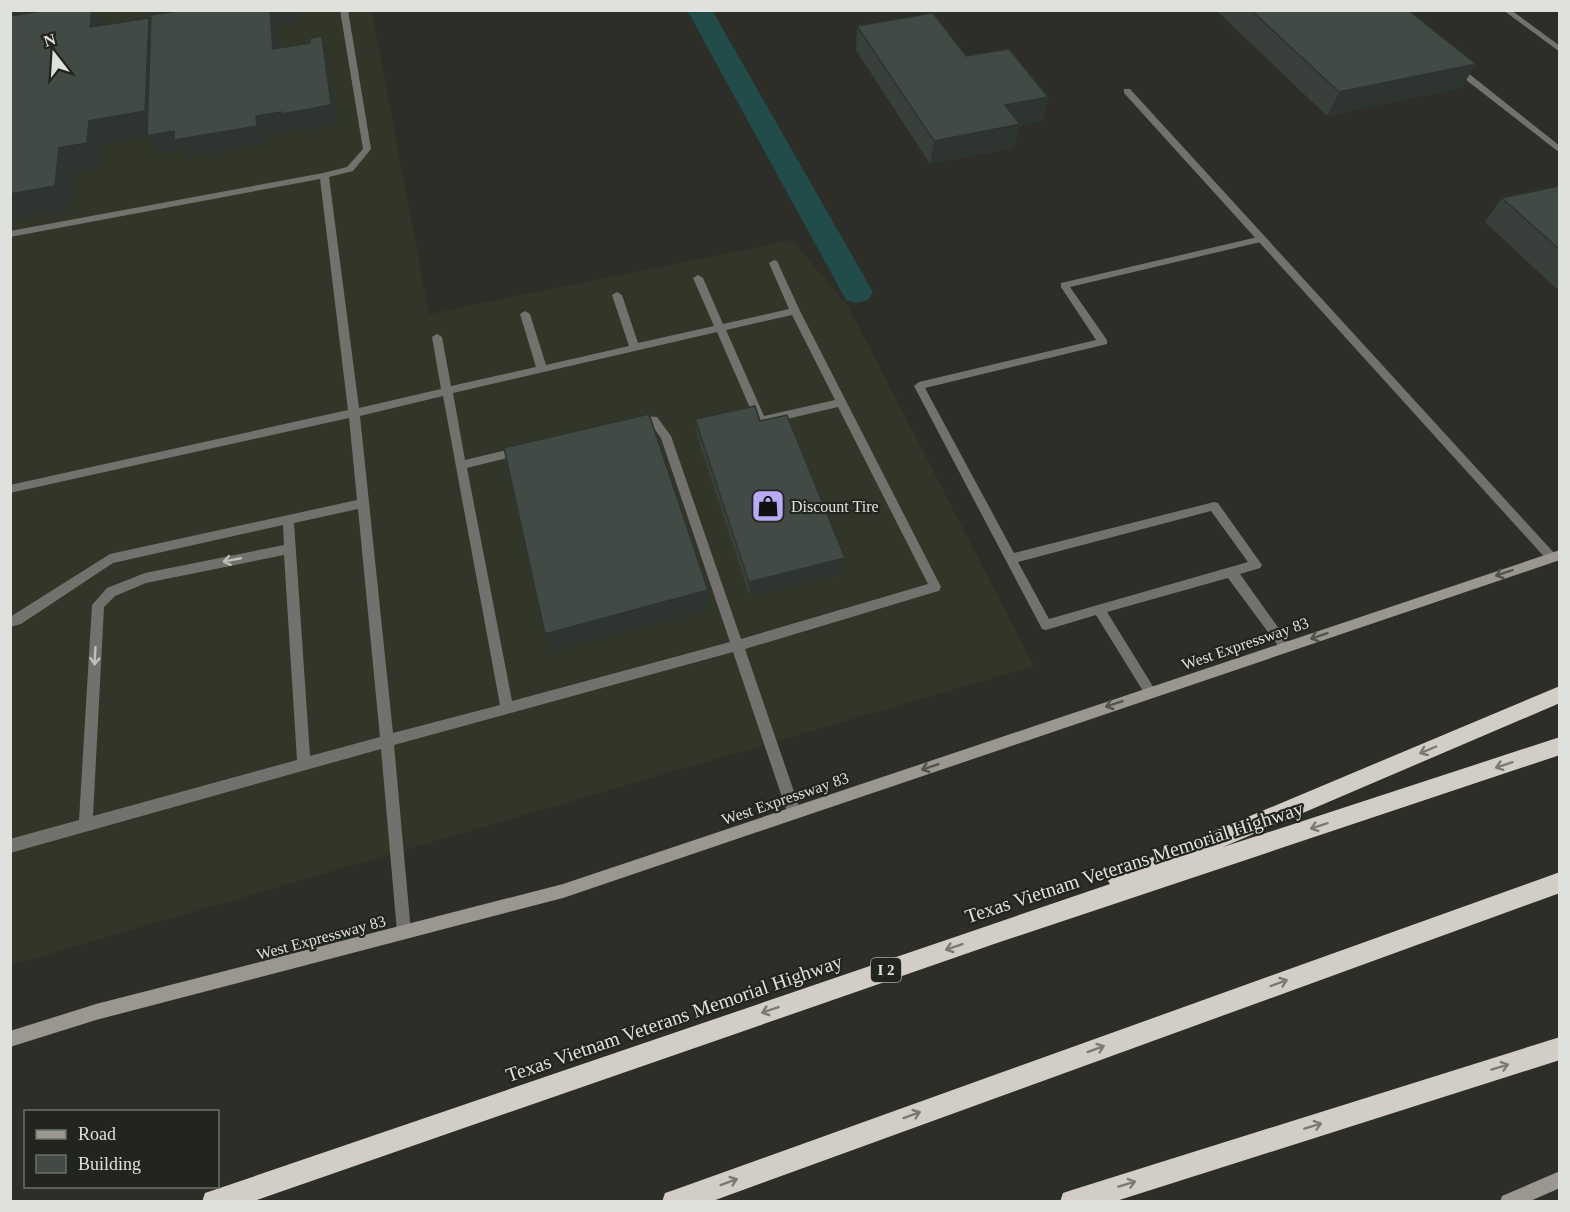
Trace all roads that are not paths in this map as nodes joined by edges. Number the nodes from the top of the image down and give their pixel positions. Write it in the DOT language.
graph roads {
  1 [pos="344,10"];
  2 [pos="1506,10"];
  3 [pos="1560,50"];
  4 [pos="1451,64"];
  5 [pos="1127,91"];
  6 [pos="1560,151"];
  7 [pos="324,176"];
  8 [pos="10,234"];
  9 [pos="1262,239"];
  10 [pos="774,263"];
  11 [pos="698,278"];
  12 [pos="617,295"];
  13 [pos="795,311"];
  14 [pos="525,314"];
  15 [pos="721,328"];
  16 [pos="437,336"];
  17 [pos="635,348"];
  18 [pos="542,369"];
  19 [pos="447,391"];
  20 [pos="842,402"];
  21 [pos="354,413"];
  22 [pos="620,428"];
  23 [pos="529,449"];
  24 [pos="461,465"];
  25 [pos="10,489"];
  26 [pos="363,503"];
  27 [pos="288,520"];
  28 [pos="290,549"];
  29 [pos="1555,556"];
  30 [pos="1011,559"];
  31 [pos="1231,572"];
  32 [pos="1099,609"];
  33 [pos="10,622"];
  34 [pos="737,646"];
  35 [pos="1286,647"];
  36 [pos="1150,692"];
  37 [pos="1560,694"];
  38 [pos="507,709"];
  39 [pos="387,741"];
  40 [pos="1560,746"];
  41 [pos="304,764"];
  42 [pos="794,812"];
  43 [pos="86,825"];
  44 [pos="10,846"];
  45 [pos="1560,882"];
  46 [pos="404,932"];
  47 [pos="998,932"];
  48 [pos="10,1039"];
  49 [pos="1560,1048"];
  50 [pos="1560,1179"];
  51 [pos="214,1202"];
  52 [pos="674,1202"];
  53 [pos="1072,1202"];
  54 [pos="1508,1202"];
  1 -- 7 [label="street"];
  2 -- 3 [label="street"];
  4 -- 6 [label="street"];
  5 -- 9 [label="street"];
  7 -- 8 [label="street"];
  7 -- 21 [label="street"];
  9 -- 29 [label="street"];
  9 -- 30 [label="street"];
  10 -- 13 [label="street"];
  11 -- 15 [label="street"];
  12 -- 17 [label="street"];
  13 -- 15 [label="street"];
  13 -- 20 [label="street"];
  14 -- 18 [label="street"];
  15 -- 17 [label="street"];
  15 -- 20 [label="street"];
  16 -- 19 [label="street"];
  17 -- 18 [label="street"];
  18 -- 19 [label="street"];
  19 -- 21 [label="street"];
  19 -- 24 [label="street"];
  20 -- 34 [label="street"];
  21 -- 25 [label="street"];
  21 -- 26 [label="street"];
  22 -- 34 [label="street"];
  23 -- 24 [label="street"];
  24 -- 38 [label="street"];
  26 -- 27 [label="street"];
  26 -- 39 [label="street"];
  27 -- 28 [label="street"];
  27 -- 33 [label="street"];
  28 -- 41 [label="street"];
  28 -- 43 [label="street, one-way"];
  29 -- 35 [label="main road, West Expressway 83, one-way"];
  30 -- 31 [label="street"];
  30 -- 32 [label="street"];
  31 -- 32 [label="street"];
  31 -- 35 [label="street"];
  32 -- 36 [label="street"];
  34 -- 38 [label="street"];
  34 -- 42 [label="street"];
  35 -- 36 [label="main road, West Expressway 83"];
  36 -- 42 [label="main road, West Expressway 83, one-way"];
  37 -- 47 [label="highway, one-way"];
  38 -- 39 [label="street"];
  39 -- 41 [label="street"];
  39 -- 46 [label="street"];
  40 -- 47 [label="highway, Texas Vietnam Veterans Memorial Highway / I 2, one-way"];
  41 -- 43 [label="street"];
  42 -- 46 [label="main road, West Expressway 83"];
  43 -- 44 [label="street"];
  52 -- 45 [label="highway, one-way"];
  46 -- 48 [label="main road, West Expressway 83"];
  47 -- 51 [label="highway, Texas Vietnam Veterans Memorial Highway / I 2, one-way"];
  53 -- 49 [label="highway, one-way"];
  50 -- 54 [label="main road"];
}
